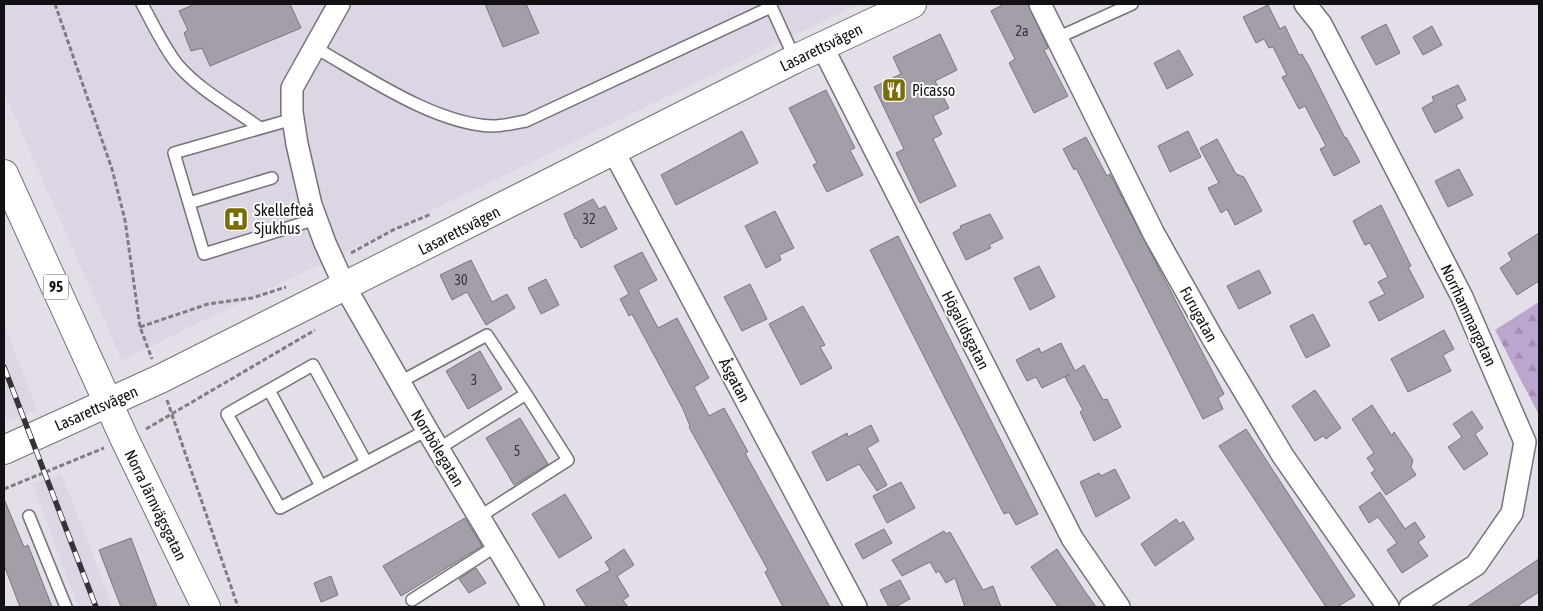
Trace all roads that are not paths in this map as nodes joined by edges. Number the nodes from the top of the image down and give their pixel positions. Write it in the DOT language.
graph roads {
  1 [pos="142,4"];
  2 [pos="339,4"];
  3 [pos="912,4"];
  4 [pos="1040,4"];
  5 [pos="1132,4"];
  6 [pos="1305,4"];
  7 [pos="770,5"];
  8 [pos="1057,38"];
  9 [pos="822,46"];
  10 [pos="314,47"];
  11 [pos="795,59"];
  12 [pos="293,119"];
  13 [pos="260,128"];
  14 [pos="614,152"];
  15 [pos="4,174"];
  16 [pos="272,178"];
  17 [pos="189,203"];
  18 [pos="316,220"];
  19 [pos="345,287"];
  20 [pos="400,382"];
  21 [pos="268,390"];
  22 [pos="526,394"];
  23 [pos="108,401"];
  24 [pos="427,430"];
  25 [pos="438,449"];
  26 [pos="4,450"];
  27 [pos="366,462"];
  28 [pos="321,486"];
  29 [pos="29,516"];
  30 [pos="479,517"];
  31 [pos="496,546"];
  32 [pos="412,600"];
  33 [pos="66,607"];
  34 [pos="206,607"];
  35 [pos="533,607"];
  36 [pos="856,607"];
  37 [pos="1119,607"];
  38 [pos="1388,607"];
  39 [pos="1410,607"];
  1 -- 13 [label="lane"];
  2 -- 10 [label="street, Norrbölegatan"];
  3 -- 9 [label="main road, Lasarettsvägen"];
  4 -- 8 [label="street, Furugatan"];
  5 -- 8 [label="lane"];
  6 -- 39 [label="street, Norrhammargatan"];
  7 -- 10 [label="lane"];
  7 -- 11 [label="lane"];
  8 -- 38 [label="street, Furugatan"];
  9 -- 11 [label="main road, Lasarettsvägen"];
  9 -- 37 [label="street, Högalidsgatan"];
  10 -- 12 [label="street, Norrbölegatan"];
  11 -- 14 [label="main road, Lasarettsvägen"];
  12 -- 13 [label="lane"];
  12 -- 18 [label="street, Norrbölegatan"];
  13 -- 17 [label="lane"];
  14 -- 19 [label="main road, Lasarettsvägen"];
  14 -- 36 [label="street, Åsgatan"];
  15 -- 23 [label="main road, 95"];
  16 -- 17 [label="lane"];
  17 -- 18 [label="lane"];
  18 -- 19 [label="street, Norrbölegatan"];
  19 -- 20 [label="street, Norrbölegatan"];
  19 -- 23 [label="main road, Lasarettsvägen"];
  20 -- 22 [label="lane"];
  20 -- 24 [label="street, Norrbölegatan"];
  21 -- 27 [label="lane"];
  21 -- 28 [label="lane"];
  21 -- 28 [label="lane"];
  22 -- 25 [label="lane"];
  22 -- 30 [label="lane"];
  23 -- 26 [label="main road, Lasarettsvägen"];
  23 -- 34 [label="main road, Norra Järnvägsgatan / 95"];
  24 -- 25 [label="street, Norrbölegatan"];
  24 -- 27 [label="lane"];
  25 -- 30 [label="street, Norrbölegatan"];
  27 -- 28 [label="lane"];
  29 -- 33 [label="lane"];
  30 -- 31 [label="street, Norrbölegatan"];
  31 -- 32 [label="lane"];
  31 -- 35 [label="street, Norrbölegatan"];
}
